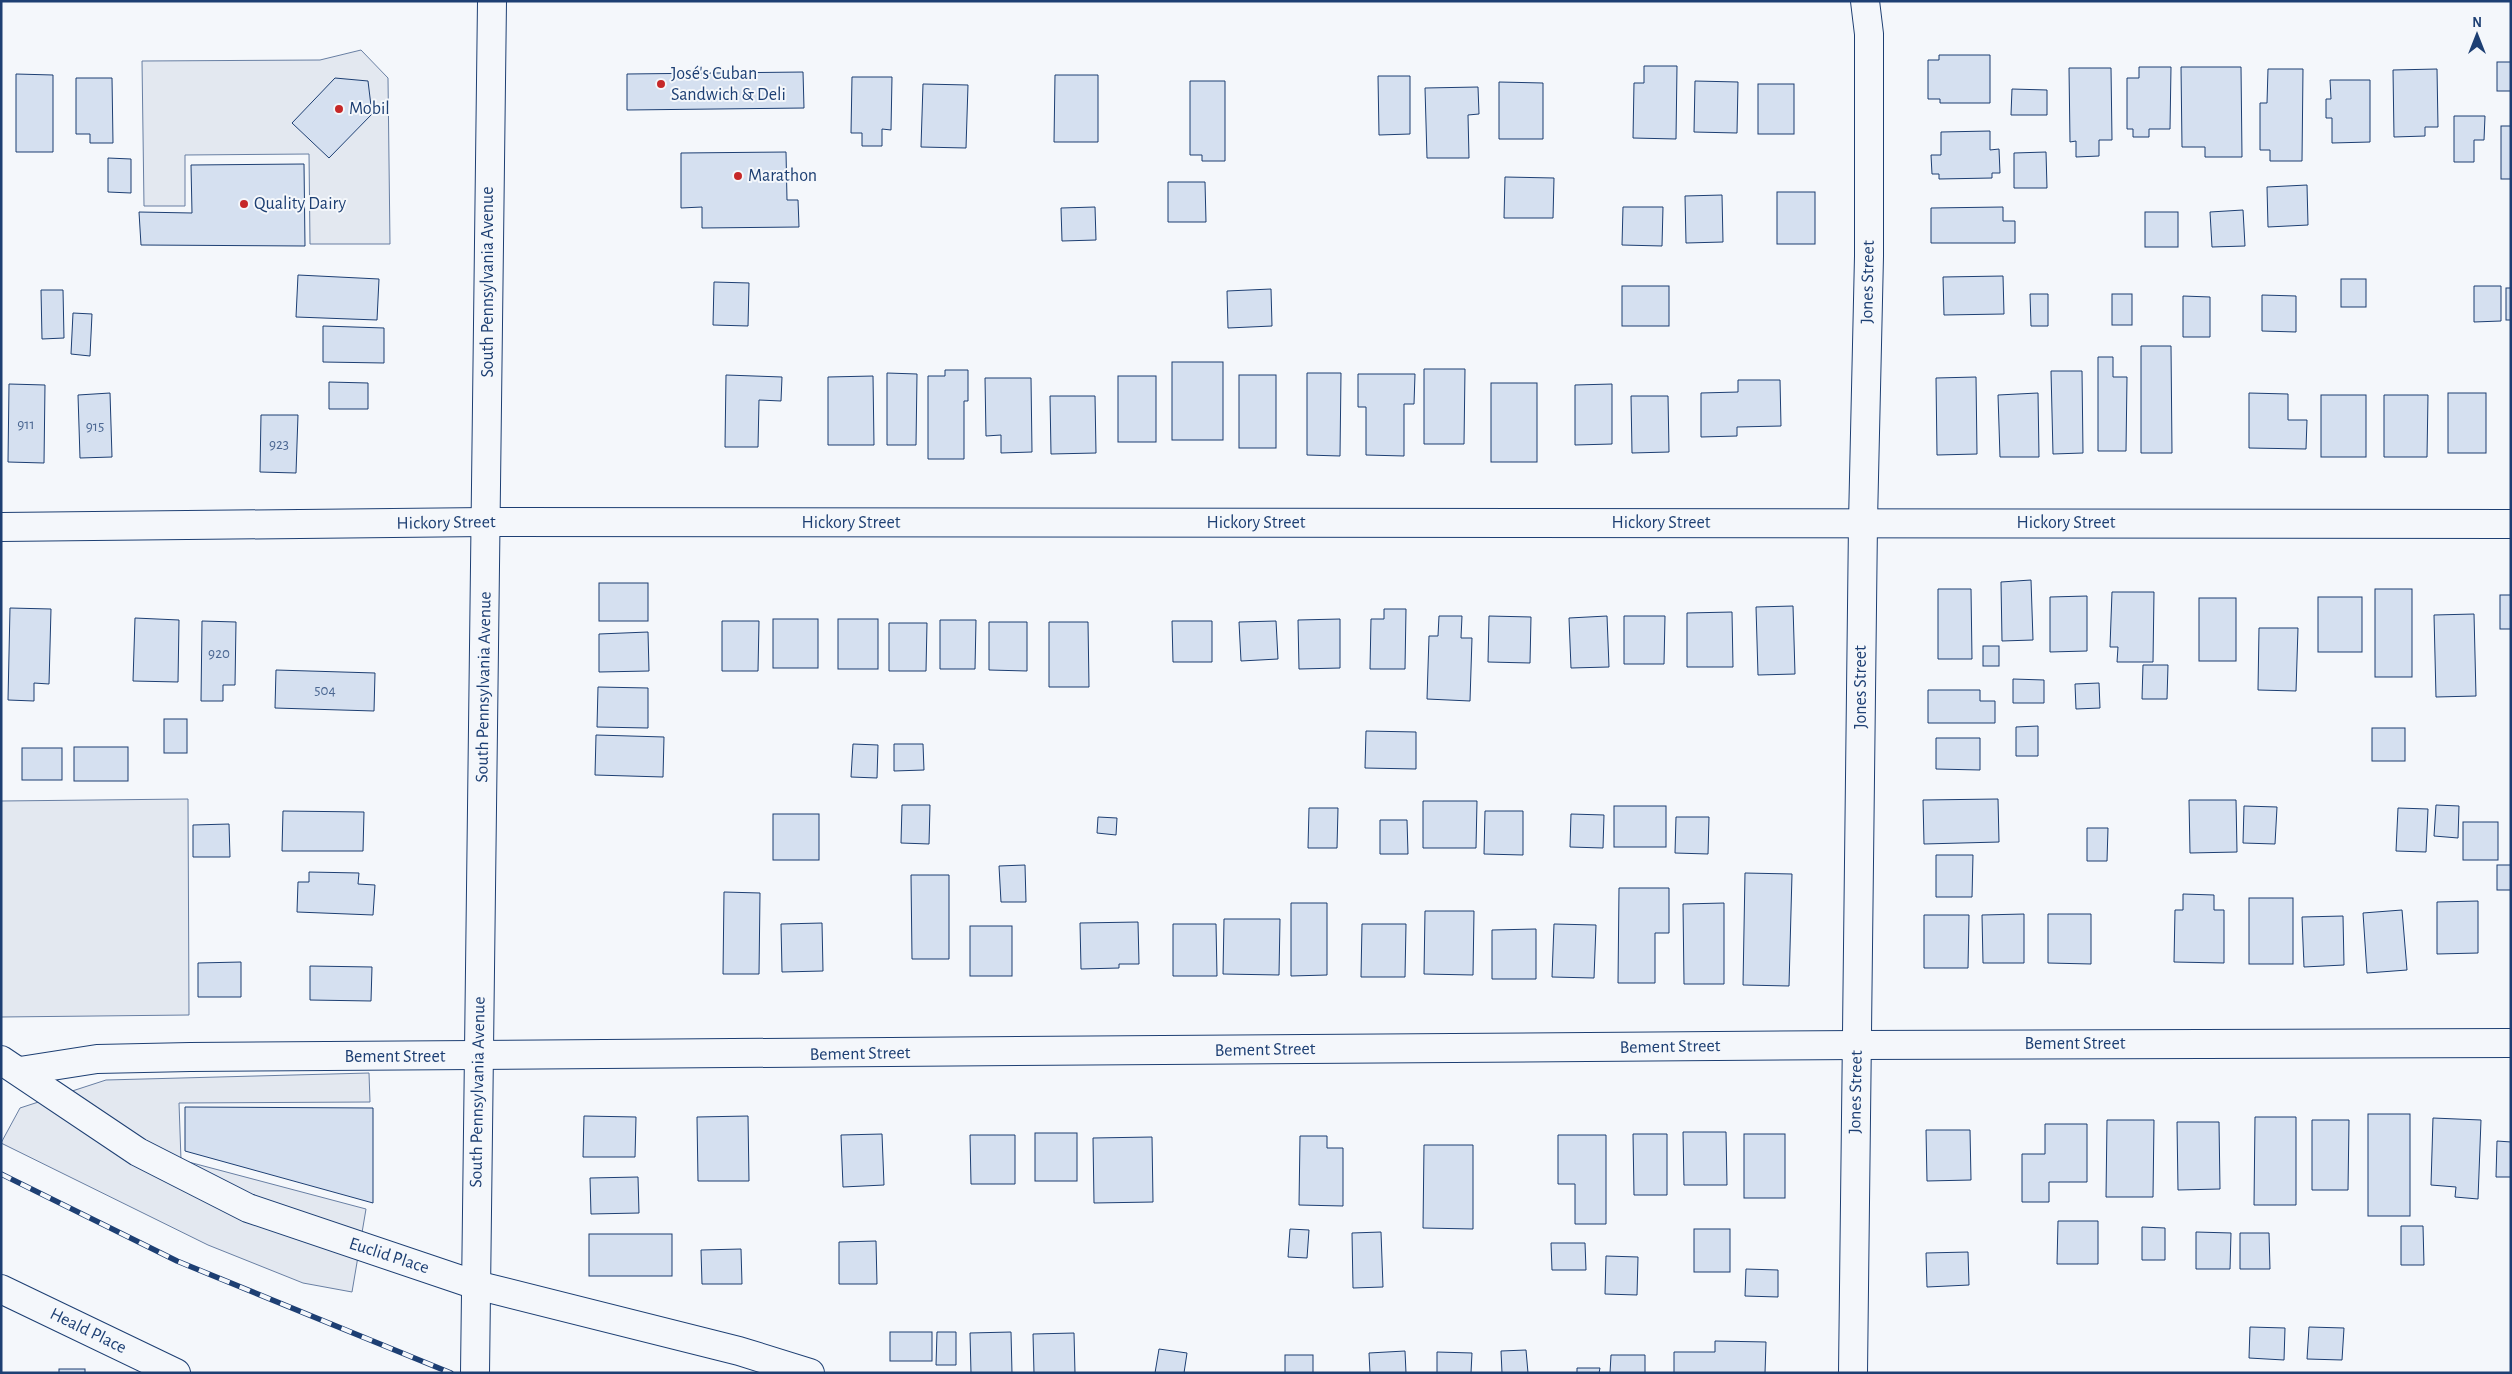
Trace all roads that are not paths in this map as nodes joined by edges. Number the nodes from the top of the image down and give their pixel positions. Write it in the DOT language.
graph roads {
  1 [pos="492,1"];
  2 [pos="1865,1"];
  3 [pos="486,522"];
  4 [pos="1863,522"];
  5 [pos="2511,524"];
  6 [pos="1,527"];
  7 [pos="2511,1043"];
  8 [pos="1857,1045"];
  9 [pos="479,1056"];
  10 [pos="11,1066"];
  11 [pos="476,1285"];
  12 [pos="1,1289"];
  13 [pos="176,1373"];
  14 [pos="475,1373"];
  15 [pos="810,1373"];
  16 [pos="1853,1373"];
  1 -- 3 [label="street, South Pennsylvania Avenue"];
  2 -- 4 [label="street, Jones Street"];
  3 -- 4 [label="street, Hickory Street"];
  3 -- 6 [label="street, Hickory Street"];
  3 -- 9 [label="street, South Pennsylvania Avenue"];
  4 -- 5 [label="street, Hickory Street"];
  4 -- 8 [label="street, Jones Street"];
  7 -- 8 [label="street, Bement Street"];
  8 -- 9 [label="street, Bement Street"];
  8 -- 16 [label="street, Jones Street"];
  9 -- 10 [label="street, Bement Street"];
  9 -- 11 [label="street, South Pennsylvania Avenue"];
  10 -- 11 [label="street, Euclid Place"];
  11 -- 14 [label="street, South Pennsylvania Avenue"];
  11 -- 15 [label="street, Euclid Place"];
  12 -- 13 [label="street, Heald Place"];
}
